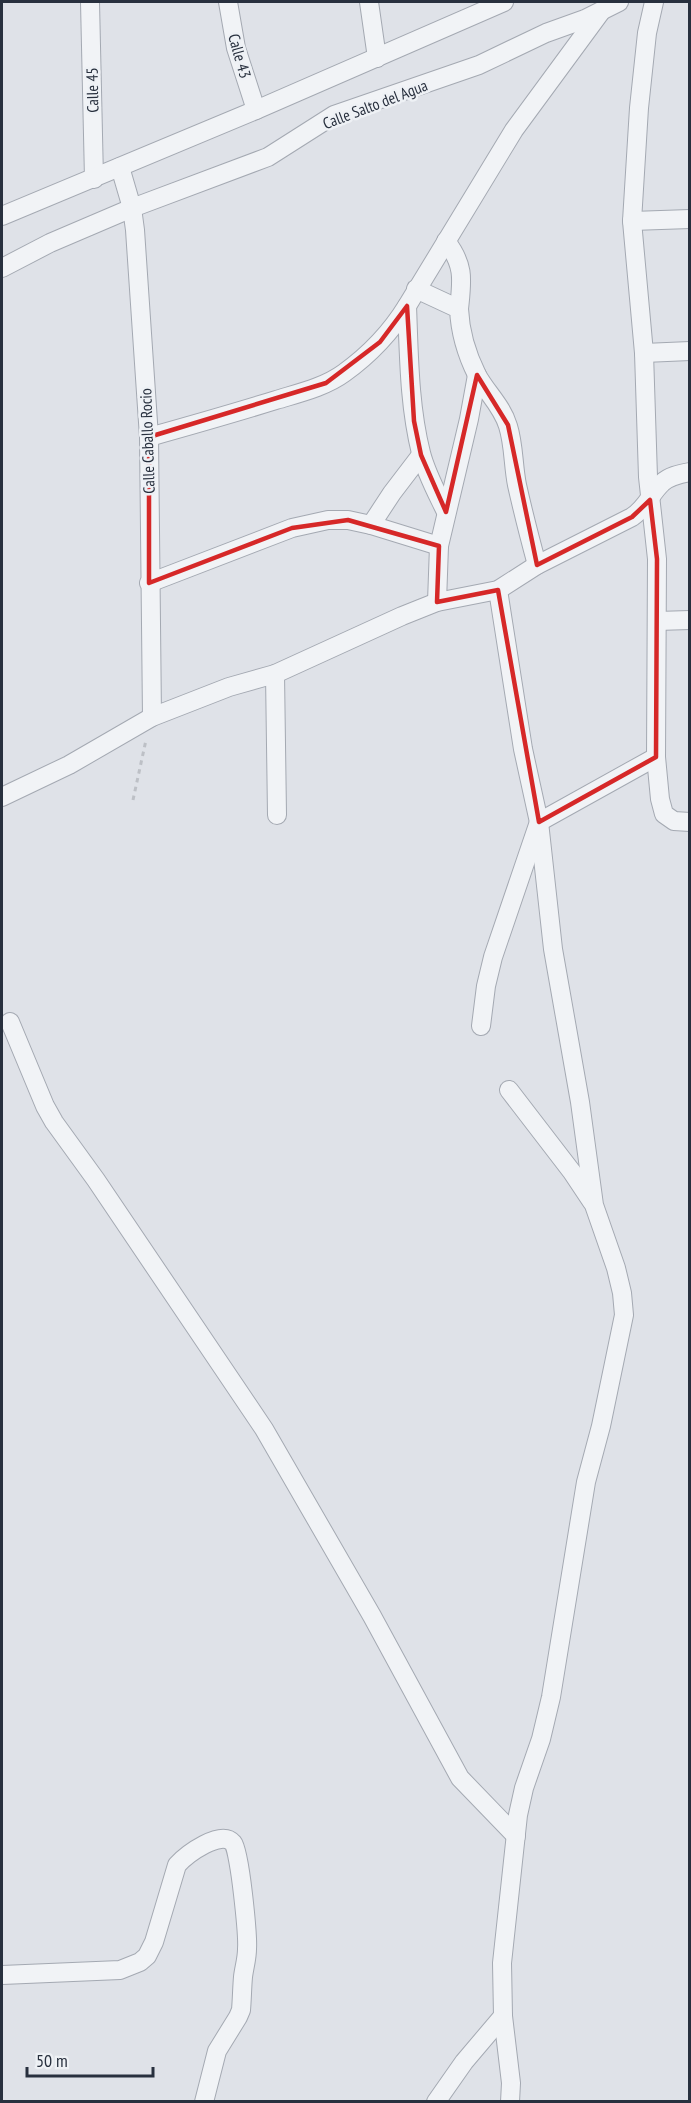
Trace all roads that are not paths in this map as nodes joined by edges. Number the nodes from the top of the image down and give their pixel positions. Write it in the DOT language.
graph roads {
  1 [pos="90,2"];
  2 [pos="228,2"];
  3 [pos="369,2"];
  4 [pos="619,2"];
  5 [pos="654,2"];
  6 [pos="497,3"];
  7 [pos="601,12"];
  8 [pos="376,58"];
  9 [pos="256,110"];
  10 [pos="120,167"];
  11 [pos="94,179"];
  12 [pos="132,208"];
  13 [pos="2,216"];
  14 [pos="690,219"];
  15 [pos="633,221"];
  16 [pos="446,241"];
  17 [pos="2,268"];
  18 [pos="416,289"];
  19 [pos="407,306"];
  20 [pos="459,309"];
  21 [pos="690,351"];
  22 [pos="644,353"];
  23 [pos="477,375"];
  24 [pos="149,437"];
  25 [pos="421,455"];
  26 [pos="690,472"];
  27 [pos="650,500"];
  28 [pos="446,512"];
  29 [pos="371,525"];
  30 [pos="439,546"];
  31 [pos="537,565"];
  32 [pos="149,583"];
  33 [pos="498,590"];
  34 [pos="437,602"];
  35 [pos="690,620"];
  36 [pos="657,621"];
  37 [pos="275,674"];
  38 [pos="152,717"];
  39 [pos="656,758"];
  40 [pos="2,797"];
  41 [pos="277,815"];
  42 [pos="539,822"];
  43 [pos="690,822"];
  44 [pos="10,1022"];
  45 [pos="481,1026"];
  46 [pos="509,1090"];
  47 [pos="594,1205"];
  48 [pos="516,1836"];
  49 [pos="2,1975"];
  50 [pos="503,2016"];
  51 [pos="204,2102"];
  52 [pos="436,2102"];
  53 [pos="510,2102"];
  1 -- 11 [label="street, Calle 45"];
  2 -- 9 [label="street, Calle 43"];
  3 -- 8 [label="street"];
  4 -- 7 [label="street, Calle Salto del Agua"];
  5 -- 15 [label="street"];
  6 -- 8 [label="street"];
  7 -- 12 [label="street, Calle Salto del Agua"];
  7 -- 16 [label="street"];
  8 -- 9 [label="street"];
  9 -- 10 [label="street"];
  10 -- 11 [label="street"];
  10 -- 12 [label="street, Calle Caballo Rocio"];
  11 -- 13 [label="street"];
  12 -- 17 [label="street, Calle Salto del Agua"];
  12 -- 24 [label="street, Calle Caballo Rocio"];
  14 -- 15 [label="street"];
  15 -- 22 [label="street"];
  16 -- 18 [label="street"];
  16 -- 20 [label="street"];
  18 -- 19 [label="street"];
  18 -- 20 [label="street"];
  19 -- 24 [label="street"];
  19 -- 25 [label="street"];
  20 -- 23 [label="street"];
  21 -- 22 [label="street"];
  22 -- 27 [label="street"];
  23 -- 28 [label="street"];
  23 -- 31 [label="street"];
  24 -- 32 [label="street, Calle Caballo Rocio"];
  25 -- 28 [label="street"];
  25 -- 29 [label="street"];
  26 -- 27 [label="street"];
  27 -- 31 [label="street"];
  27 -- 36 [label="street"];
  28 -- 30 [label="street"];
  29 -- 30 [label="street"];
  29 -- 32 [label="street"];
  30 -- 34 [label="street"];
  31 -- 33 [label="street"];
  32 -- 38 [label="street, Calle Caballo Rocio"];
  33 -- 34 [label="street"];
  33 -- 42 [label="street"];
  34 -- 37 [label="street"];
  35 -- 36 [label="street"];
  36 -- 39 [label="street"];
  37 -- 38 [label="street"];
  37 -- 41 [label="street"];
  38 -- 40 [label="street"];
  39 -- 42 [label="street"];
  39 -- 43 [label="street"];
  42 -- 45 [label="street"];
  42 -- 47 [label="street"];
  44 -- 48 [label="street"];
  46 -- 47 [label="street"];
  47 -- 48 [label="street"];
  48 -- 50 [label="street"];
  49 -- 51 [label="street"];
  50 -- 52 [label="street"];
  50 -- 53 [label="street"];
}
